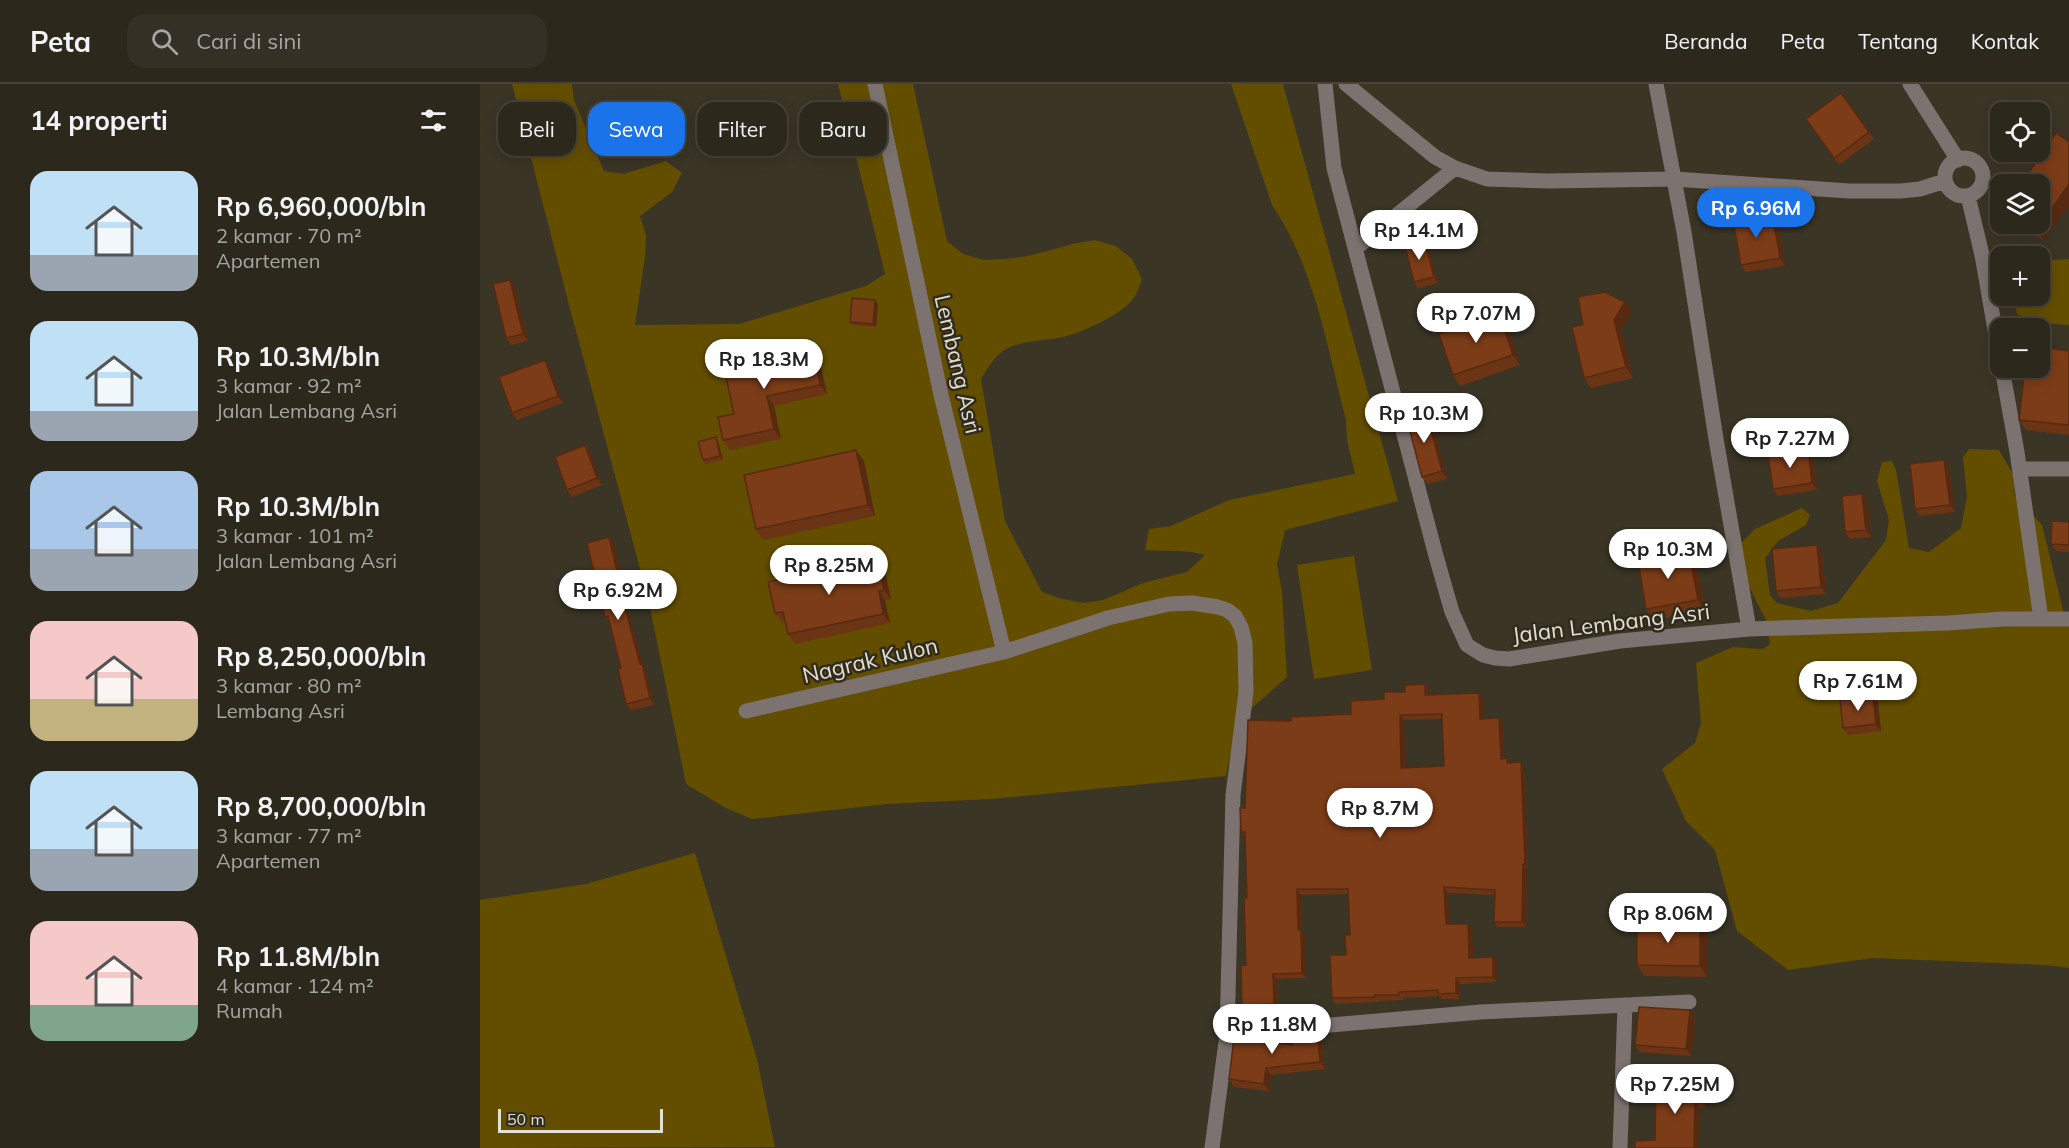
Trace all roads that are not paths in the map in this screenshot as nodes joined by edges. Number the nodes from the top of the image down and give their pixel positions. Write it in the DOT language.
graph roads {
  1 [pos="875,84"];
  2 [pos="1325,84"];
  3 [pos="1346,84"];
  4 [pos="1656,84"];
  5 [pos="1910,84"];
  6 [pos="1958,160"];
  7 [pos="1455,168"];
  8 [pos="1674,179"];
  9 [pos="1945,181"];
  10 [pos="1968,196"];
  11 [pos="1356,248"];
  12 [pos="1993,318"];
  13 [pos="2003,378"];
  14 [pos="2020,469"];
  15 [pos="2069,469"];
  16 [pos="2041,619"];
  17 [pos="2069,619"];
  18 [pos="1749,628"];
  19 [pos="1004,652"];
  20 [pos="746,711"];
  21 [pos="1689,1002"];
  22 [pos="1625,1005"];
  23 [pos="1227,1034"];
  24 [pos="1212,1148"];
  25 [pos="1620,1148"];
  1 -- 19 [label="street, Lembang Asri"];
  2 -- 11 [label="street"];
  3 -- 7 [label="street"];
  4 -- 8 [label="street"];
  5 -- 6 [label="street"];
  6 -- 9 [label="street"];
  6 -- 10 [label="street"];
  7 -- 8 [label="street"];
  7 -- 11 [label="street"];
  8 -- 9 [label="street"];
  8 -- 18 [label="street"];
  9 -- 10 [label="street"];
  10 -- 12 [label="street"];
  11 -- 18 [label="street, Jalan Lembang Asri"];
  13 -- 14 [label="street"];
  14 -- 15 [label="street"];
  14 -- 16 [label="street"];
  16 -- 17 [label="street, Jalan Lembang Asri"];
  16 -- 18 [label="street, Jalan Lembang Asri"];
  19 -- 20 [label="street, Nagrak Kulon"];
  19 -- 23 [label="street, Nagrak Kulon"];
  21 -- 22 [label="street"];
  22 -- 23 [label="street"];
  22 -- 25 [label="street"];
  23 -- 24 [label="street, Nagrak Kulon"];
}
